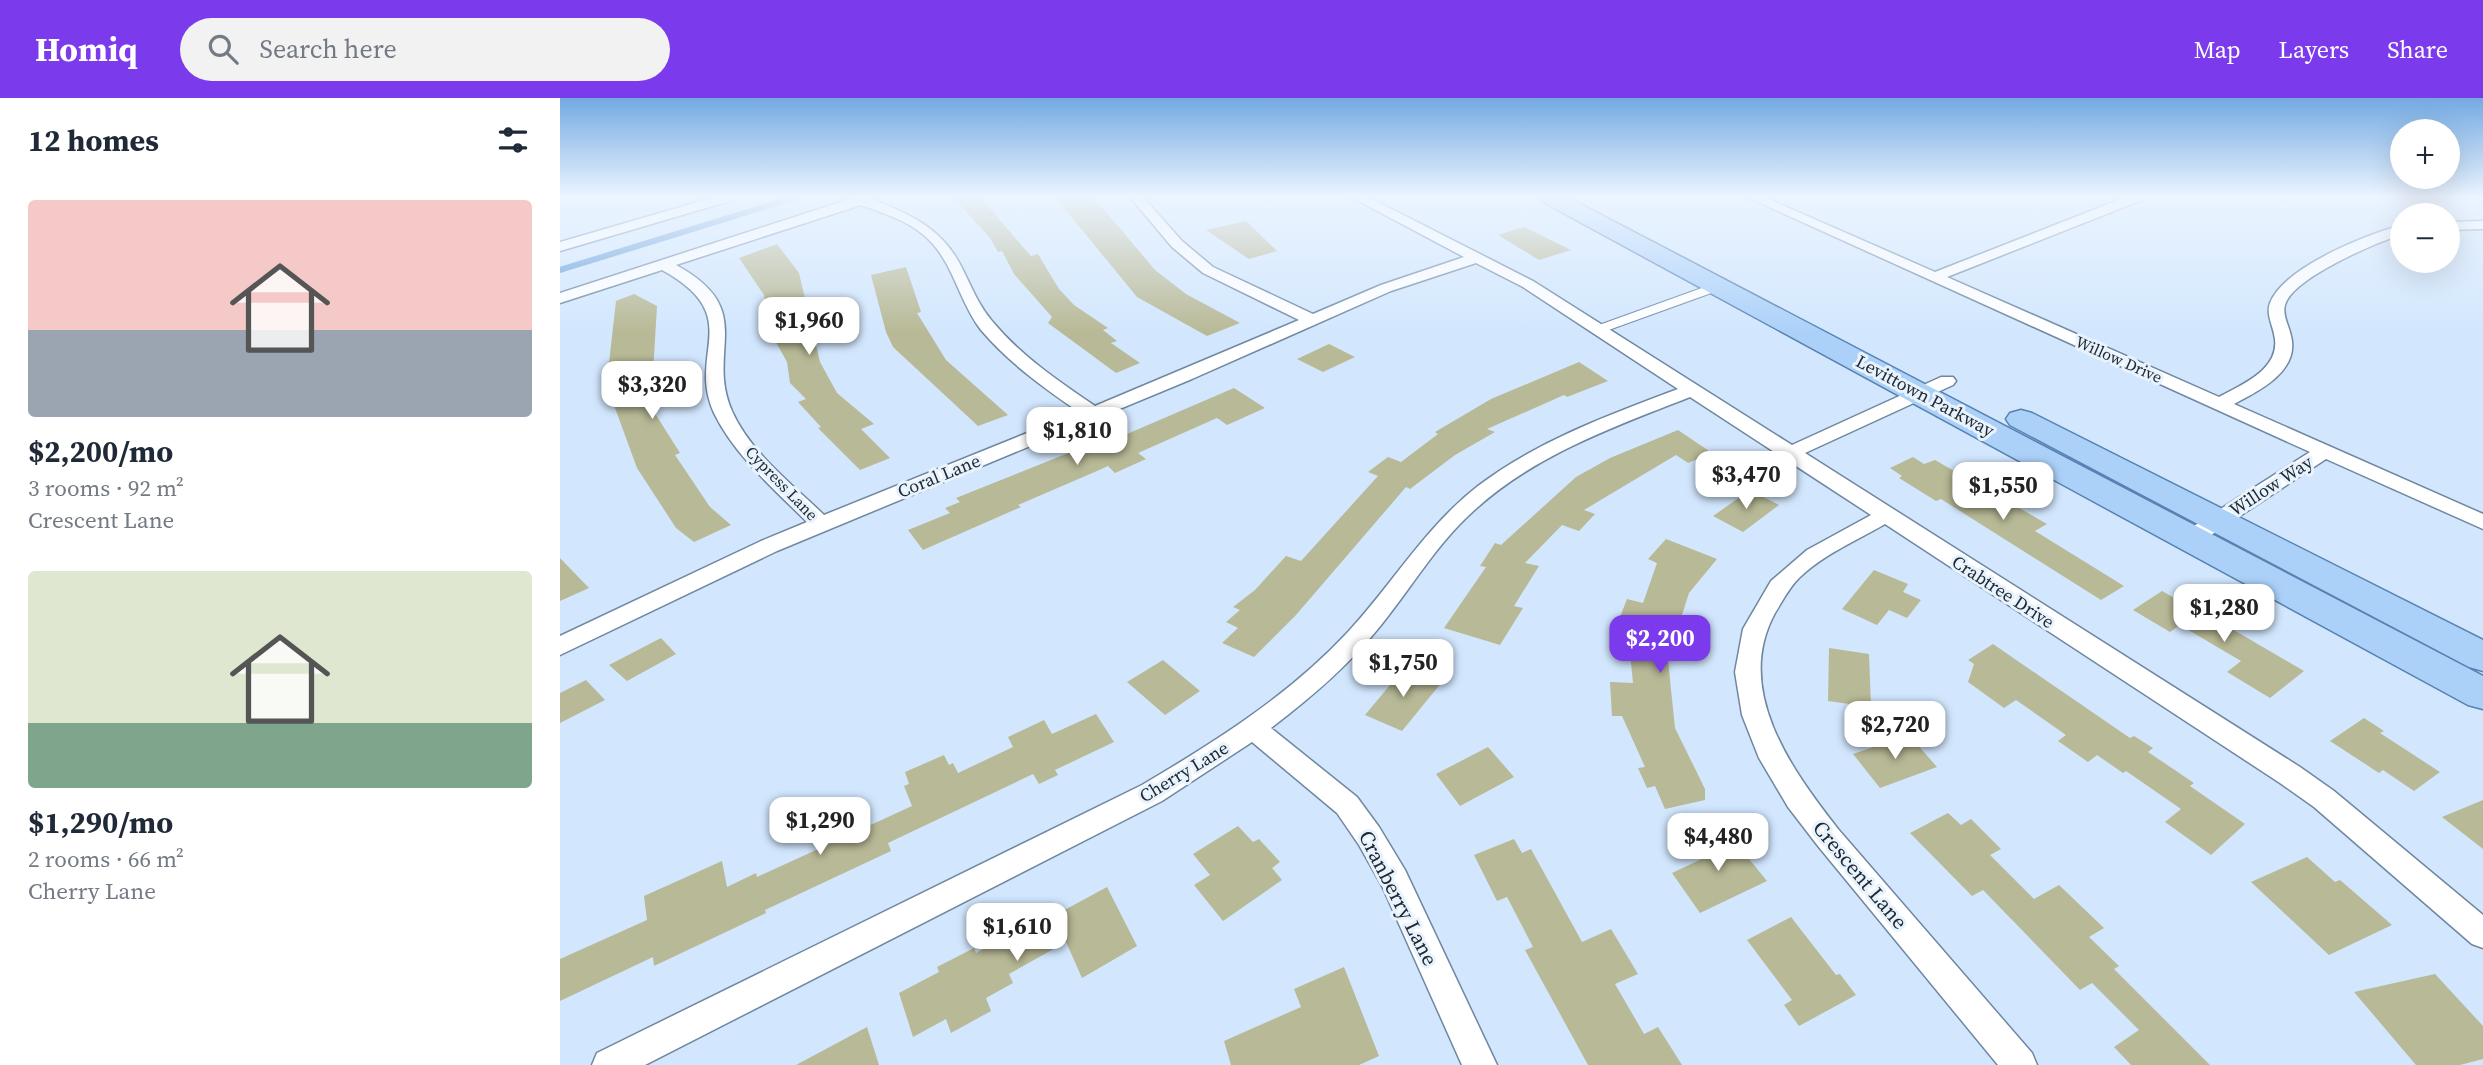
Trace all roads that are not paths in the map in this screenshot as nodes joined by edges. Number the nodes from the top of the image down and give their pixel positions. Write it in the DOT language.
graph roads {
  1 [pos="730,242"];
  2 [pos="941,242"];
  3 [pos="1175,242"];
  4 [pos="1449,242"];
  5 [pos="1636,242"];
  6 [pos="1672,242"];
  7 [pos="1855,242"];
  8 [pos="2024,242"];
  9 [pos="2368,242"];
  10 [pos="1479,257"];
  11 [pos="663,264"];
  12 [pos="1935,278"];
  13 [pos="1719,286"];
  14 [pos="560,298"];
  15 [pos="1313,320"];
  16 [pos="1597,330"];
  17 [pos="1934,387"];
  18 [pos="1692,390"];
  19 [pos="2220,404"];
  20 [pos="1093,413"];
  21 [pos="2325,451"];
  22 [pos="1790,453"];
  23 [pos="1885,516"];
  24 [pos="2218,521"];
  25 [pos="2483,522"];
  26 [pos="821,524"];
  27 [pos="2191,538"];
  28 [pos="560,646"];
  29 [pos="2483,657"];
  30 [pos="2483,694"];
  31 [pos="1254,729"];
  32 [pos="2483,934"];
  33 [pos="609,1065"];
  34 [pos="1480,1065"];
  35 [pos="2020,1065"];
  1 -- 11 [label="street"];
  2 -- 20 [label="street"];
  3 -- 15 [label="street"];
  4 -- 10 [label="street, Crabtree Drive"];
  5 -- 13 [label="main road, Levittown Parkway"];
  6 -- 17 [label="main road, Levittown Parkway"];
  7 -- 12 [label="street, Willow Drive"];
  8 -- 12 [label="street"];
  9 -- 19 [label="street"];
  10 -- 15 [label="street, Coral Lane"];
  10 -- 16 [label="street, Crabtree Drive"];
  11 -- 14 [label="street"];
  11 -- 26 [label="street, Cypress Lane"];
  12 -- 19 [label="street, Willow Drive"];
  13 -- 16 [label="lane"];
  13 -- 17 [label="main road, Levittown Parkway"];
  15 -- 20 [label="street, Coral Lane"];
  16 -- 18 [label="street, Crabtree Drive"];
  17 -- 22 [label="street"];
  17 -- 24 [label="main road, Levittown Parkway"];
  17 -- 27 [label="main road, Levittown Parkway"];
  18 -- 22 [label="street, Crabtree Drive"];
  18 -- 31 [label="street, Cherry Lane"];
  19 -- 21 [label="street, Willow Drive"];
  20 -- 26 [label="street, Coral Lane"];
  21 -- 24 [label="street, Willow Way"];
  21 -- 25 [label="street, Willow Drive"];
  22 -- 23 [label="street, Crabtree Drive"];
  23 -- 32 [label="street, Crabtree Drive"];
  23 -- 35 [label="street, Crescent Lane"];
  24 -- 27 [label="street, Willow Way"];
  24 -- 29 [label="main road, Levittown Parkway"];
  26 -- 28 [label="street, Coral Lane"];
  27 -- 30 [label="main road, Levittown Parkway"];
  31 -- 33 [label="street, Cherry Lane"];
  31 -- 34 [label="street, Cranberry Lane"];
}
